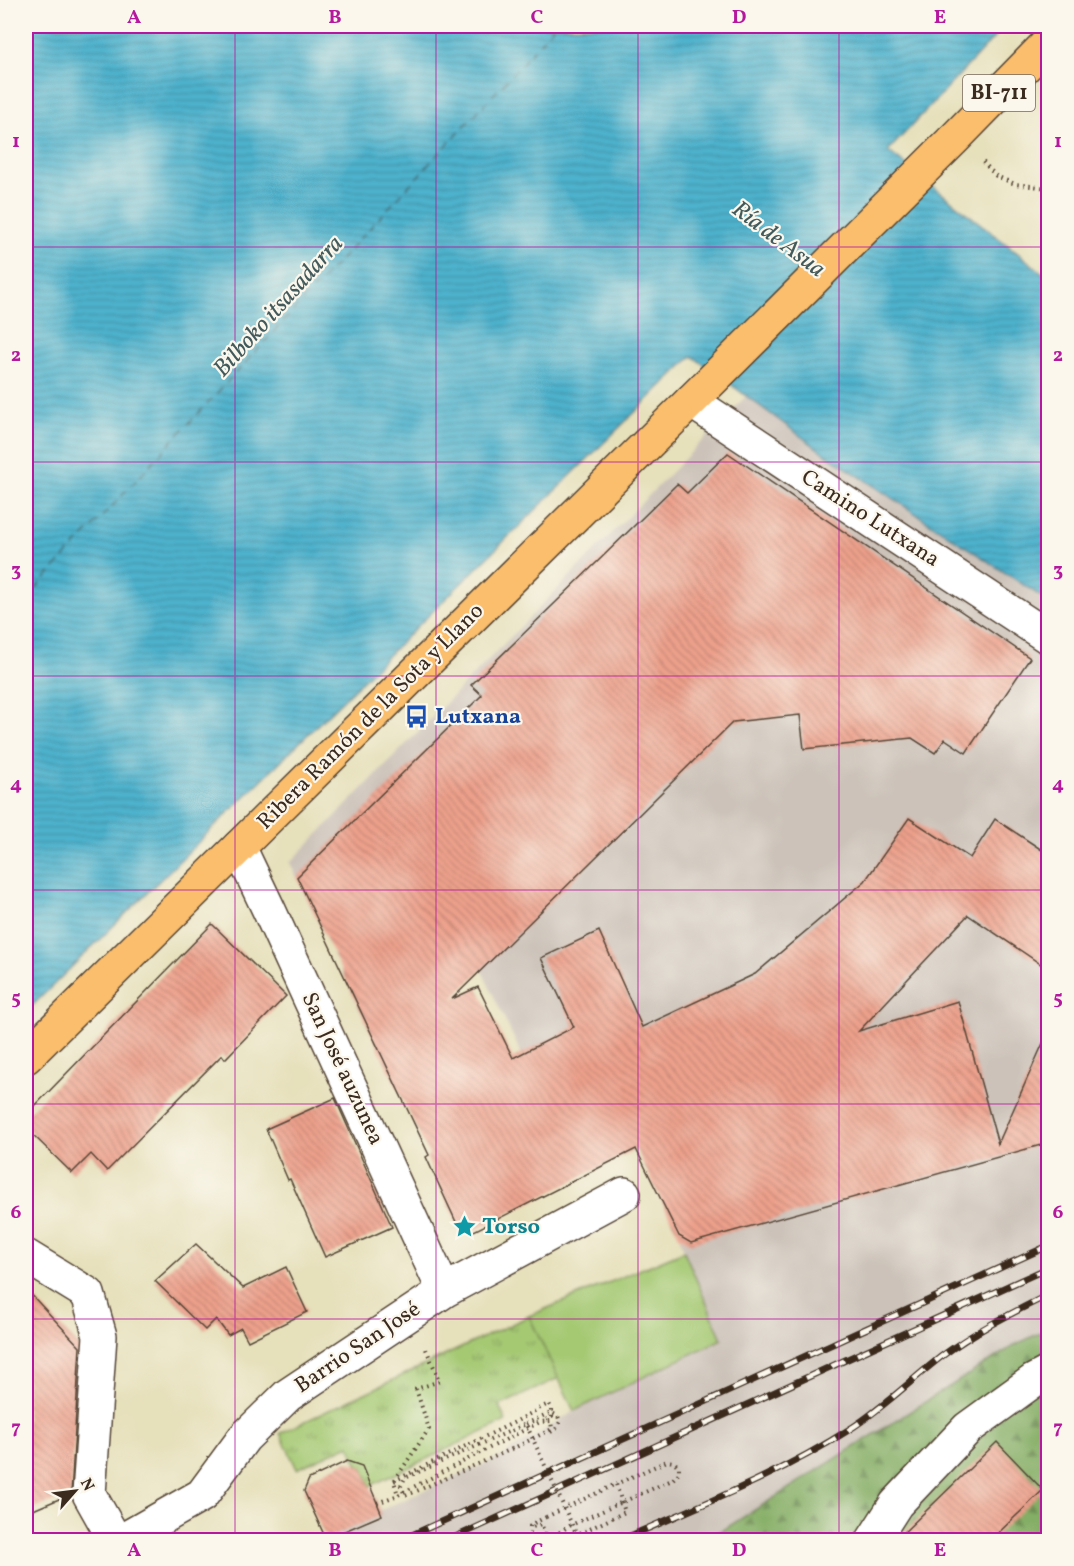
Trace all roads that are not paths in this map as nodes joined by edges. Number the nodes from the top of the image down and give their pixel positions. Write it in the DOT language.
graph roads {
  1 [pos="1048,43"];
  2 [pos="691,401"];
  3 [pos="1048,637"];
  4 [pos="239,847"];
  5 [pos="26,1057"];
  6 [pos="624,1194"];
  7 [pos="27,1257"];
  8 [pos="444,1291"];
  9 [pos="1048,1372"];
  10 [pos="115,1540"];
  11 [pos="123,1540"];
  12 [pos="873,1540"];
  1 -- 2 [label="main road, Ribera Ramón de la Sota y Llano / BI-711"];
  2 -- 3 [label="street, Camino Lutxana"];
  2 -- 4 [label="main road, Ribera Ramón de la Sota y Llano / BI-711"];
  4 -- 5 [label="main road, Ribera Ramón de la Sota y Llano / BI-711"];
  4 -- 8 [label="street, San José auzunea"];
  6 -- 8 [label="street, Barrio San José"];
  7 -- 10 [label="street"];
  8 -- 11 [label="street, Barrio San José"];
  9 -- 12 [label="street"];
}
